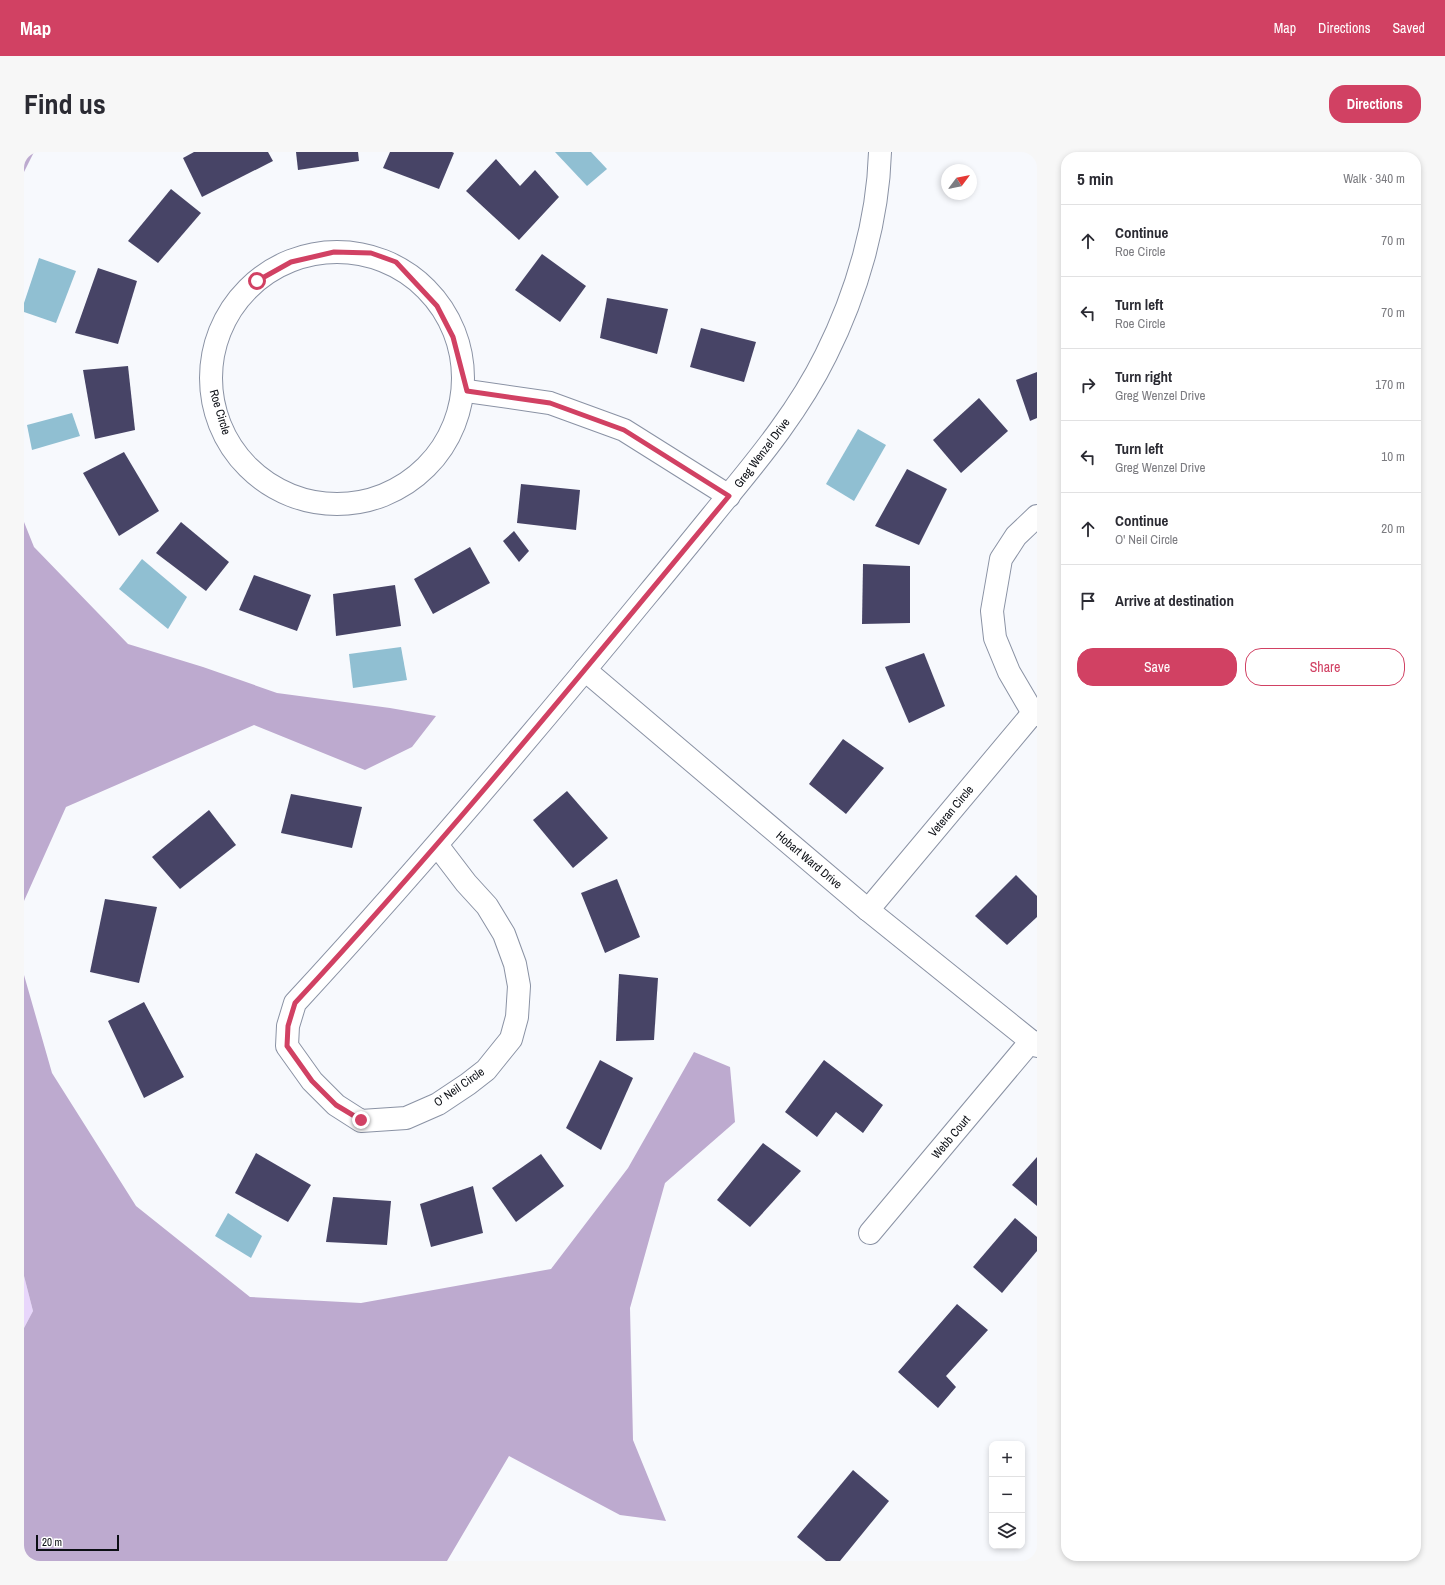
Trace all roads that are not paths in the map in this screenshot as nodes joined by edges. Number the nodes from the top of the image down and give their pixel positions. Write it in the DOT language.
graph roads {
  1 [pos="880,152"];
  2 [pos="467,391"];
  3 [pos="729,496"];
  4 [pos="1037,516"];
  5 [pos="585,670"];
  6 [pos="1035,714"];
  7 [pos="437,845"];
  8 [pos="868,910"];
  9 [pos="1034,1043"];
  10 [pos="312,1081"];
  11 [pos="870,1233"];
  1 -- 3 [label="street, Greg Wenzel Drive"];
  2 -- 2 [label="street, Roe Circle"];
  2 -- 3 [label="street"];
  3 -- 5 [label="street, Greg Wenzel Drive"];
  4 -- 6 [label="street"];
  5 -- 7 [label="street, Greg Wenzel Drive"];
  5 -- 8 [label="street, Hobart Ward Drive"];
  6 -- 8 [label="street, Veteran Circle"];
  7 -- 10 [label="street, Greg Wenzel Drive"];
  7 -- 10 [label="street, O' Neil Circle"];
  8 -- 9 [label="street, Hobart Ward Drive"];
  9 -- 11 [label="street, Webb Court"];
}
